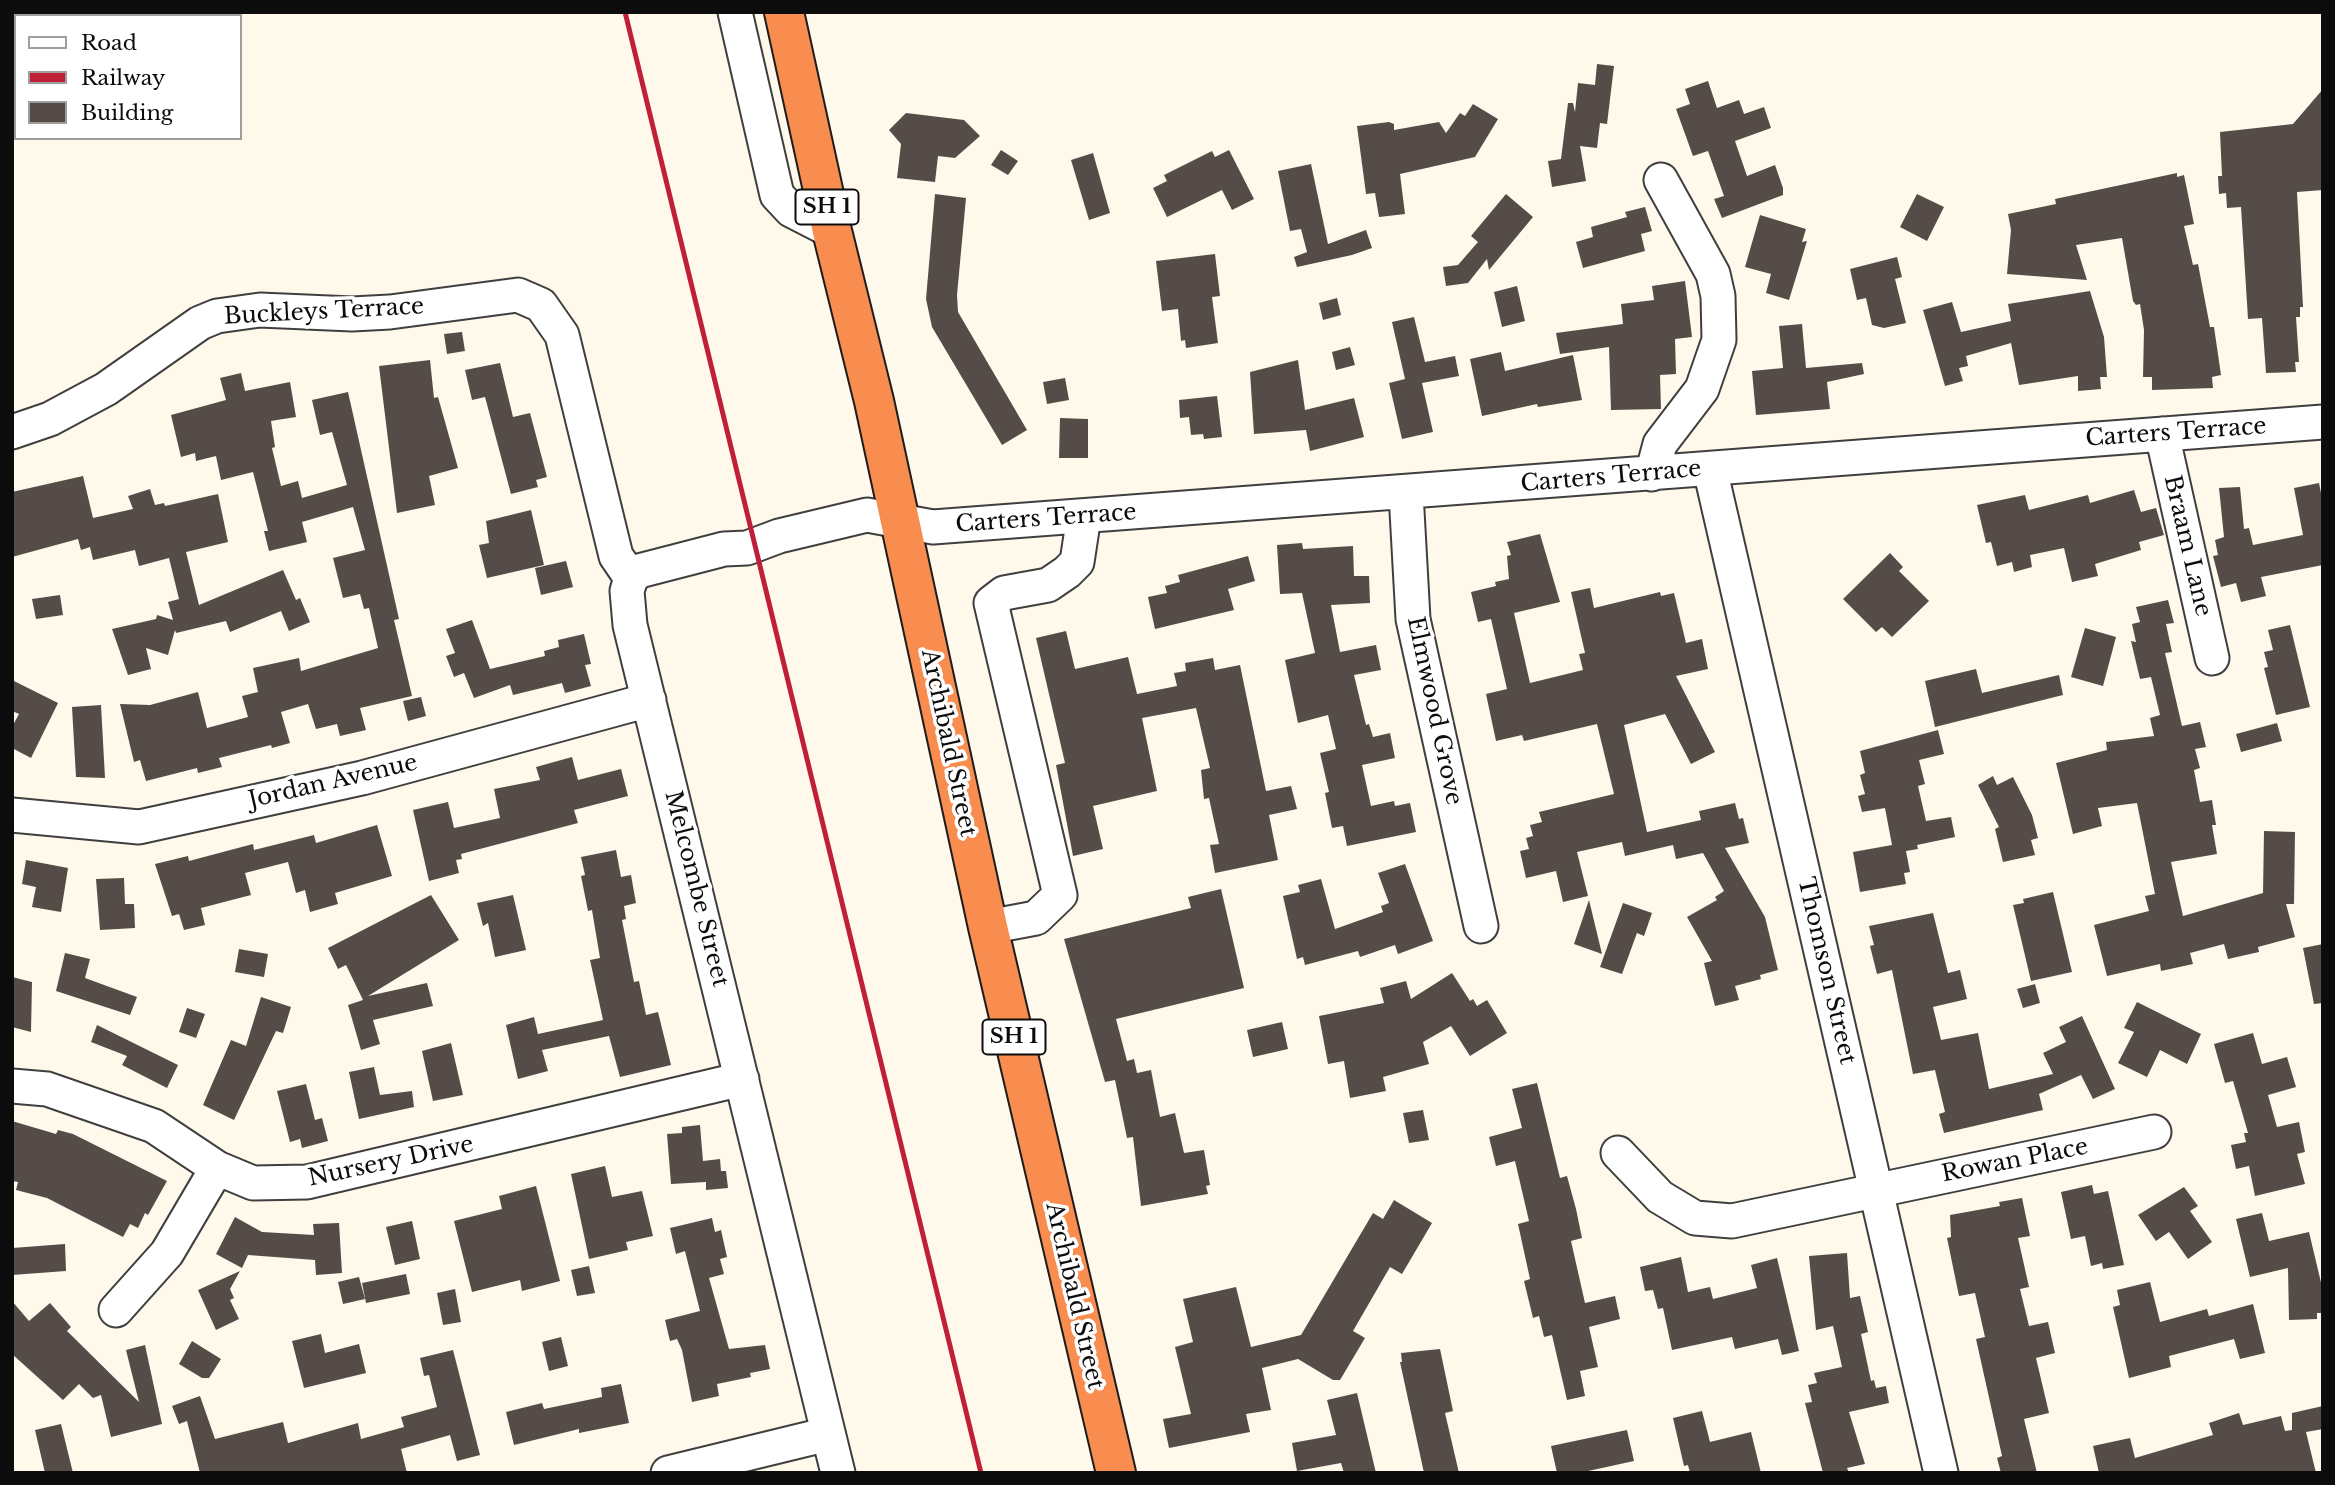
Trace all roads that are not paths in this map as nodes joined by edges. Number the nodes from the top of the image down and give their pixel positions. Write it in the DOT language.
graph roads {
  1 [pos="735,12"];
  2 [pos="784,12"];
  3 [pos="1661,180"];
  4 [pos="832,231"];
  5 [pos="2323,422"];
  6 [pos="12,432"];
  7 [pos="2162,433"];
  8 [pos="1710,469"];
  9 [pos="1652,474"];
  10 [pos="1406,493"];
  11 [pos="1084,516"];
  12 [pos="900,521"];
  13 [pos="631,578"];
  14 [pos="2213,658"];
  15 [pos="649,700"];
  16 [pos="12,815"];
  17 [pos="1481,926"];
  18 [pos="988,927"];
  19 [pos="742,1079"];
  20 [pos="12,1086"];
  21 [pos="2154,1132"];
  22 [pos="1618,1153"];
  23 [pos="217,1168"];
  24 [pos="1876,1189"];
  25 [pos="116,1310"];
  26 [pos="828,1434"];
  27 [pos="668,1473"];
  28 [pos="838,1473"];
  29 [pos="1116,1473"];
  30 [pos="1941,1473"];
  1 -- 4 [label="street"];
  2 -- 4 [label="highway, Archibald Street / SH 1"];
  3 -- 9 [label="street"];
  4 -- 12 [label="highway, Archibald Street / SH 1"];
  5 -- 7 [label="street, Carters Terrace"];
  6 -- 13 [label="street, Buckleys Terrace"];
  7 -- 8 [label="street, Carters Terrace"];
  7 -- 14 [label="street, Braam Lane"];
  8 -- 9 [label="street, Carters Terrace"];
  8 -- 24 [label="street, Thomson Street"];
  9 -- 10 [label="street, Carters Terrace"];
  10 -- 11 [label="street, Carters Terrace"];
  10 -- 17 [label="street, Elmwood Grove"];
  11 -- 12 [label="street, Carters Terrace"];
  11 -- 18 [label="street"];
  12 -- 13 [label="street"];
  12 -- 18 [label="highway, Archibald Street / SH 1"];
  13 -- 15 [label="street, Melcombe Street"];
  15 -- 16 [label="street, Jordan Avenue"];
  15 -- 19 [label="street, Melcombe Street"];
  18 -- 29 [label="highway, Archibald Street / SH 1"];
  19 -- 23 [label="street, Nursery Drive"];
  19 -- 26 [label="street, Melcombe Street"];
  20 -- 23 [label="street, Nursery Drive"];
  21 -- 24 [label="street, Rowan Place"];
  22 -- 24 [label="street, Rowan Place"];
  23 -- 25 [label="street"];
  24 -- 30 [label="street, Thomson Street"];
  26 -- 27 [label="street"];
  26 -- 28 [label="street, Melcombe Street"];
}
